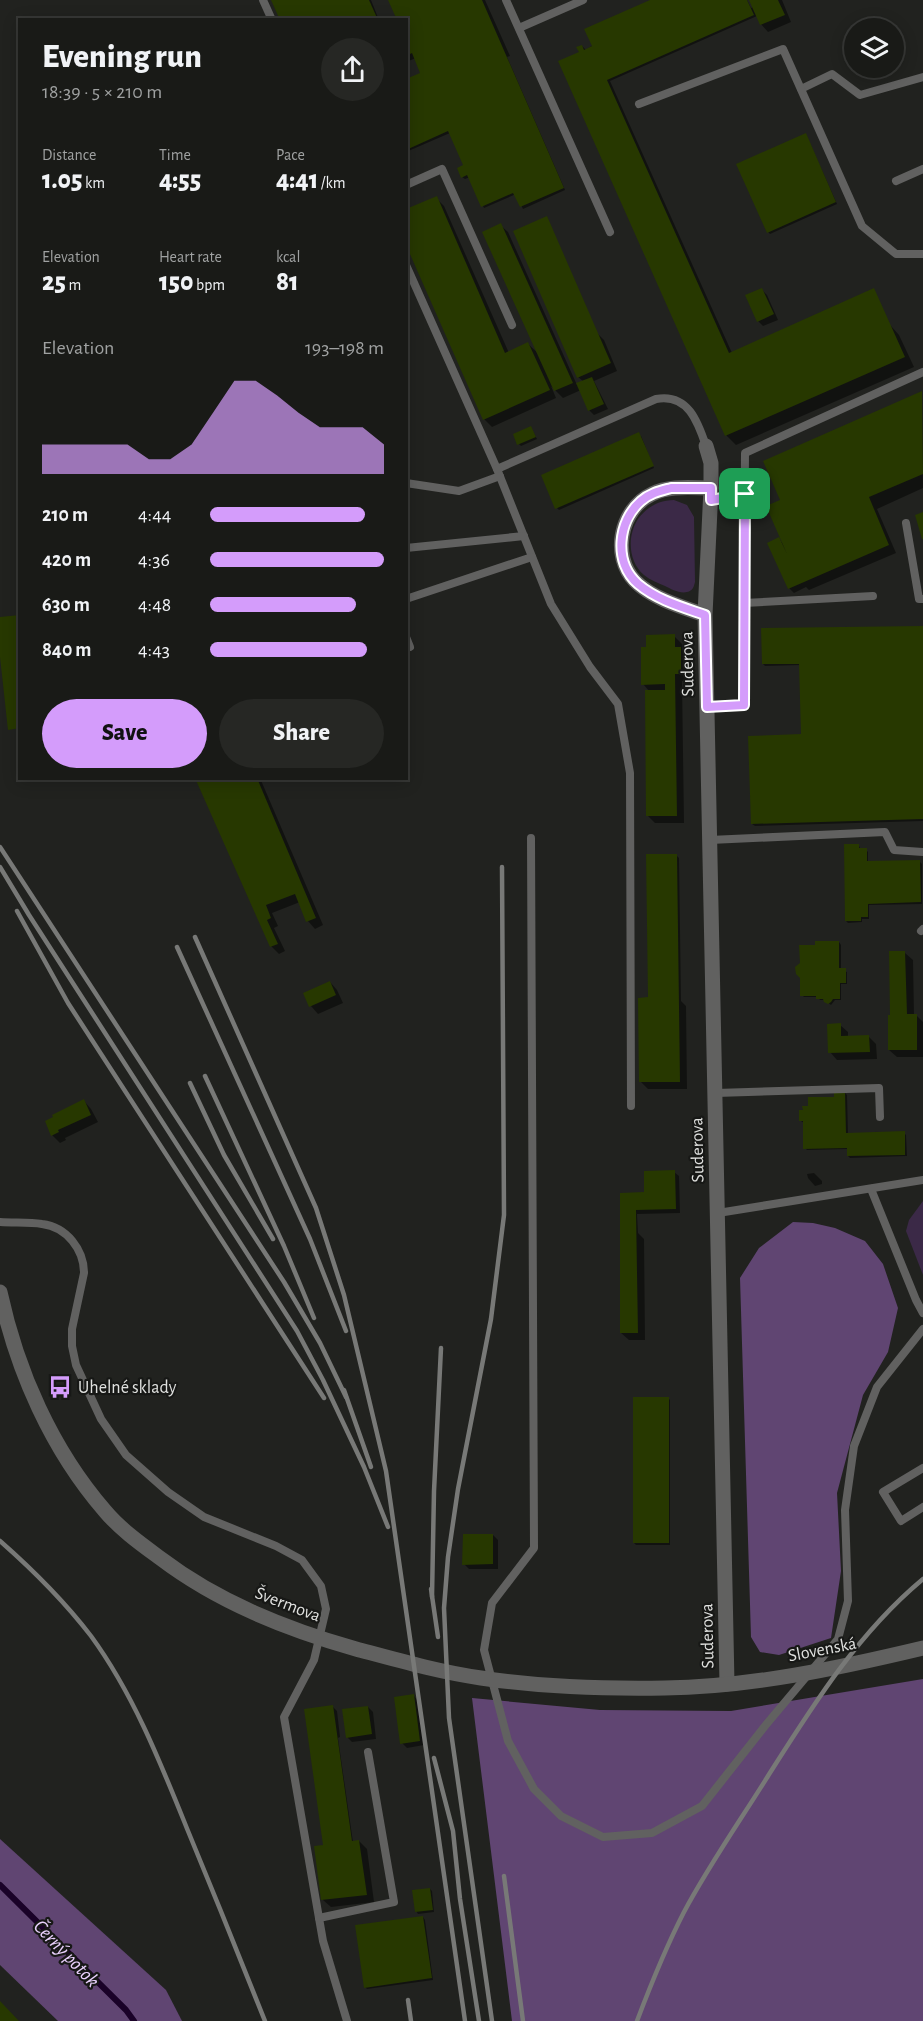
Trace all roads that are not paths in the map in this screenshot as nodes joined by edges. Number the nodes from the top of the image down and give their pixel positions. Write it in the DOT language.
graph roads {
  1 [pos="263,0"];
  2 [pos="506,0"];
  3 [pos="583,0"];
  4 [pos="271,18"];
  5 [pos="519,28"];
  6 [pos="923,76"];
  7 [pos="801,89"];
  8 [pos="639,104"];
  9 [pos="923,169"];
  10 [pos="896,180"];
  11 [pos="408,184"];
  12 [pos="610,232"];
  13 [pos="923,254"];
  14 [pos="408,269"];
  15 [pos="512,325"];
  16 [pos="923,372"];
  17 [pos="706,446"];
  18 [pos="499,473"];
  19 [pos="408,483"];
  20 [pos="711,494"];
  21 [pos="745,494"];
  22 [pos="906,523"];
  23 [pos="524,536"];
  24 [pos="408,548"];
  25 [pos="532,557"];
  26 [pos="873,596"];
  27 [pos="408,598"];
  28 [pos="923,599"];
  29 [pos="744,603"];
  30 [pos="705,615"];
  31 [pos="408,642"];
  32 [pos="410,647"];
  33 [pos="707,707"];
  34 [pos="531,838"];
  35 [pos="710,840"];
  36 [pos="923,852"];
  37 [pos="716,1093"];
  38 [pos="631,1106"];
  39 [pos="880,1118"];
  40 [pos="923,1180"];
  41 [pos="872,1189"];
  42 [pos="718,1213"];
  43 [pos="0,1222"];
  44 [pos="0,1292"];
  45 [pos="923,1313"];
  46 [pos="923,1329"];
  47 [pos="923,1468"];
  48 [pos="923,1507"];
  49 [pos="923,1648"];
  50 [pos="727,1684"];
  51 [pos="368,1752"];
  52 [pos="319,1918"];
  53 [pos="347,2021"];
  1 -- 4 [label="lane"];
  2 -- 5 [label="lane"];
  3 -- 5 [label="lane"];
  5 -- 12 [label="lane"];
  6 -- 7 [label="lane"];
  7 -- 8 [label="lane"];
  7 -- 13 [label="lane"];
  9 -- 10 [label="lane"];
  11 -- 15 [label="lane"];
  14 -- 18 [label="lane"];
  16 -- 21 [label="lane"];
  17 -- 18 [label="lane"];
  17 -- 20 [label="street, Suderova"];
  18 -- 19 [label="lane"];
  18 -- 23 [label="lane"];
  20 -- 21 [label="lane"];
  20 -- 30 [label="street, Suderova"];
  20 -- 30 [label="street, Suderova"];
  21 -- 29 [label="lane"];
  22 -- 28 [label="lane"];
  23 -- 24 [label="lane"];
  23 -- 25 [label="lane"];
  25 -- 27 [label="lane"];
  25 -- 38 [label="lane"];
  26 -- 29 [label="lane"];
  29 -- 33 [label="lane"];
  30 -- 33 [label="street, Suderova"];
  31 -- 32 [label="lane"];
  33 -- 35 [label="street, Suderova"];
  34 -- 46 [label="lane"];
  35 -- 36 [label="lane"];
  35 -- 37 [label="street, Suderova"];
  37 -- 39 [label="lane"];
  37 -- 42 [label="street, Suderova"];
  40 -- 41 [label="lane"];
  41 -- 42 [label="lane"];
  41 -- 45 [label="lane"];
  42 -- 50 [label="street, Suderova"];
  43 -- 52 [label="lane"];
  44 -- 50 [label="street, Švermova"];
  47 -- 48 [label="lane"];
  49 -- 50 [label="street, Slovenská"];
  51 -- 52 [label="lane"];
  52 -- 53 [label="lane"];
}
